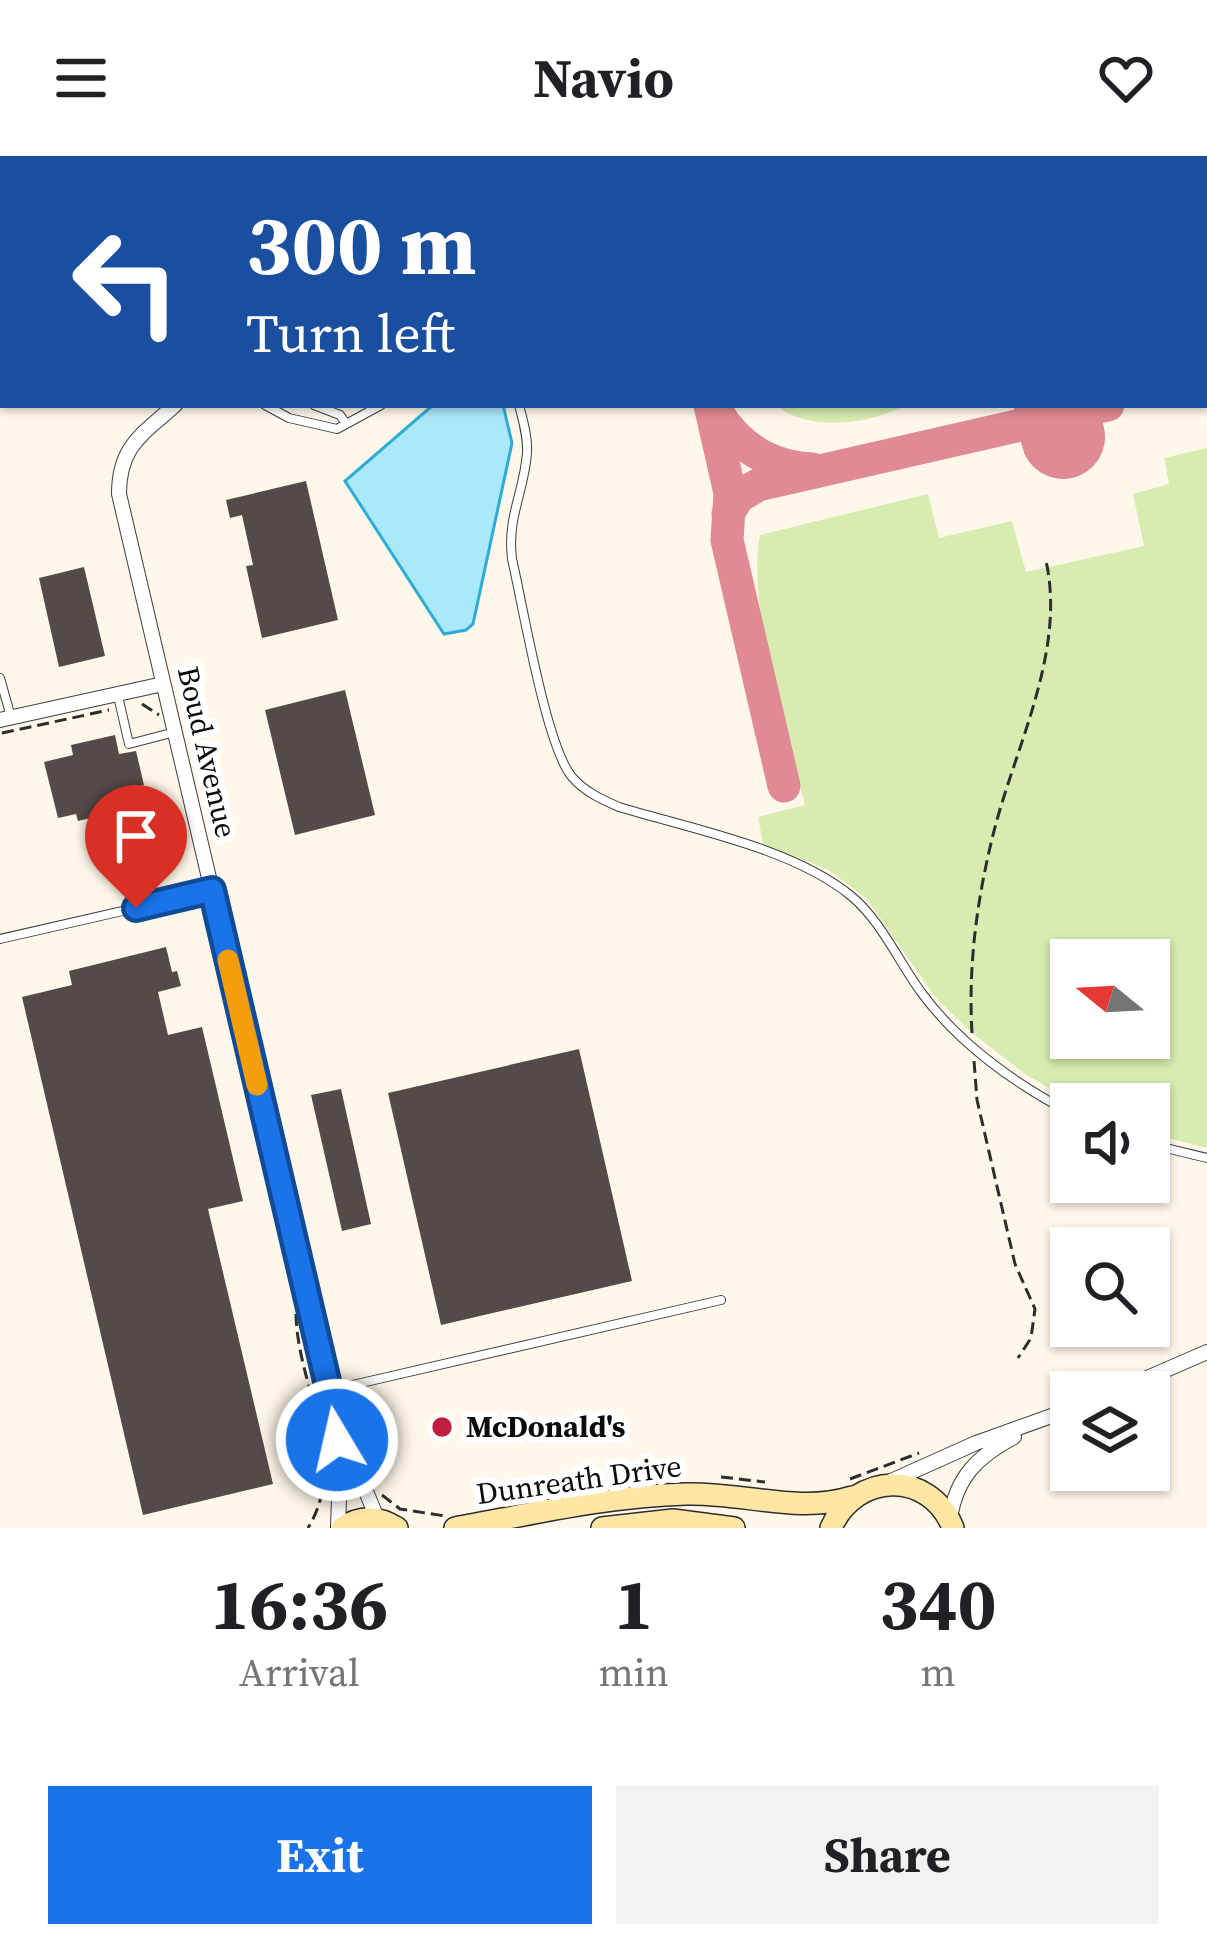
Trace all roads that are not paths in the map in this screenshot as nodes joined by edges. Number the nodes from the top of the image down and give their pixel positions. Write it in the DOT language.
graph roads {
  1 [pos="172,408"];
  2 [pos="272,408"];
  3 [pos="321,408"];
  4 [pos="376,408"];
  5 [pos="520,408"];
  6 [pos="346,424"];
  7 [pos="0,678"];
  8 [pos="163,684"];
  9 [pos="119,701"];
  10 [pos="6,719"];
  11 [pos="169,734"];
  12 [pos="212,890"];
  13 [pos="0,939"];
  14 [pos="1050,1101"];
  15 [pos="1170,1149"];
  16 [pos="1207,1158"];
  17 [pos="721,1300"];
  18 [pos="1207,1352"];
  19 [pos="1163,1371"];
  20 [pos="329,1390"];
  21 [pos="334,1411"];
  22 [pos="1050,1418"];
  23 [pos="1045,1420"];
  24 [pos="884,1484"];
  25 [pos="852,1498"];
  26 [pos="386,1522"];
  27 [pos="951,1523"];
  28 [pos="340,1528"];
  29 [pos="421,1528"];
  30 [pos="455,1528"];
  31 [pos="602,1528"];
  32 [pos="734,1528"];
  33 [pos="831,1528"];
  1 -- 8 [label="street, Boud Avenue"];
  2 -- 6 [label="lane"];
  3 -- 6 [label="lane"];
  4 -- 6 [label="lane"];
  5 -- 14 [label="lane"];
  7 -- 10 [label="lane"];
  8 -- 9 [label="street"];
  8 -- 11 [label="street, Boud Avenue"];
  9 -- 10 [label="street"];
  9 -- 11 [label="lane"];
  11 -- 12 [label="street, Boud Avenue"];
  12 -- 13 [label="lane"];
  12 -- 20 [label="street, Boud Avenue"];
  15 -- 16 [label="lane"];
  17 -- 20 [label="lane"];
  18 -- 19 [label="street"];
  20 -- 21 [label="street, Boud Avenue"];
  21 -- 26 [label="street, Boud Avenue"];
  21 -- 28 [label="street, Boud Avenue"];
  22 -- 23 [label="street"];
  23 -- 24 [label="street"];
  23 -- 27 [label="street"];
  24 -- 25 [label="main road"];
  24 -- 27 [label="main road"];
  25 -- 30 [label="main road, Dunreath Drive"];
  25 -- 33 [label="main road"];
  26 -- 28 [label="main road"];
  26 -- 29 [label="main road"];
  31 -- 32 [label="main road, Dunreath Drive"];
}
